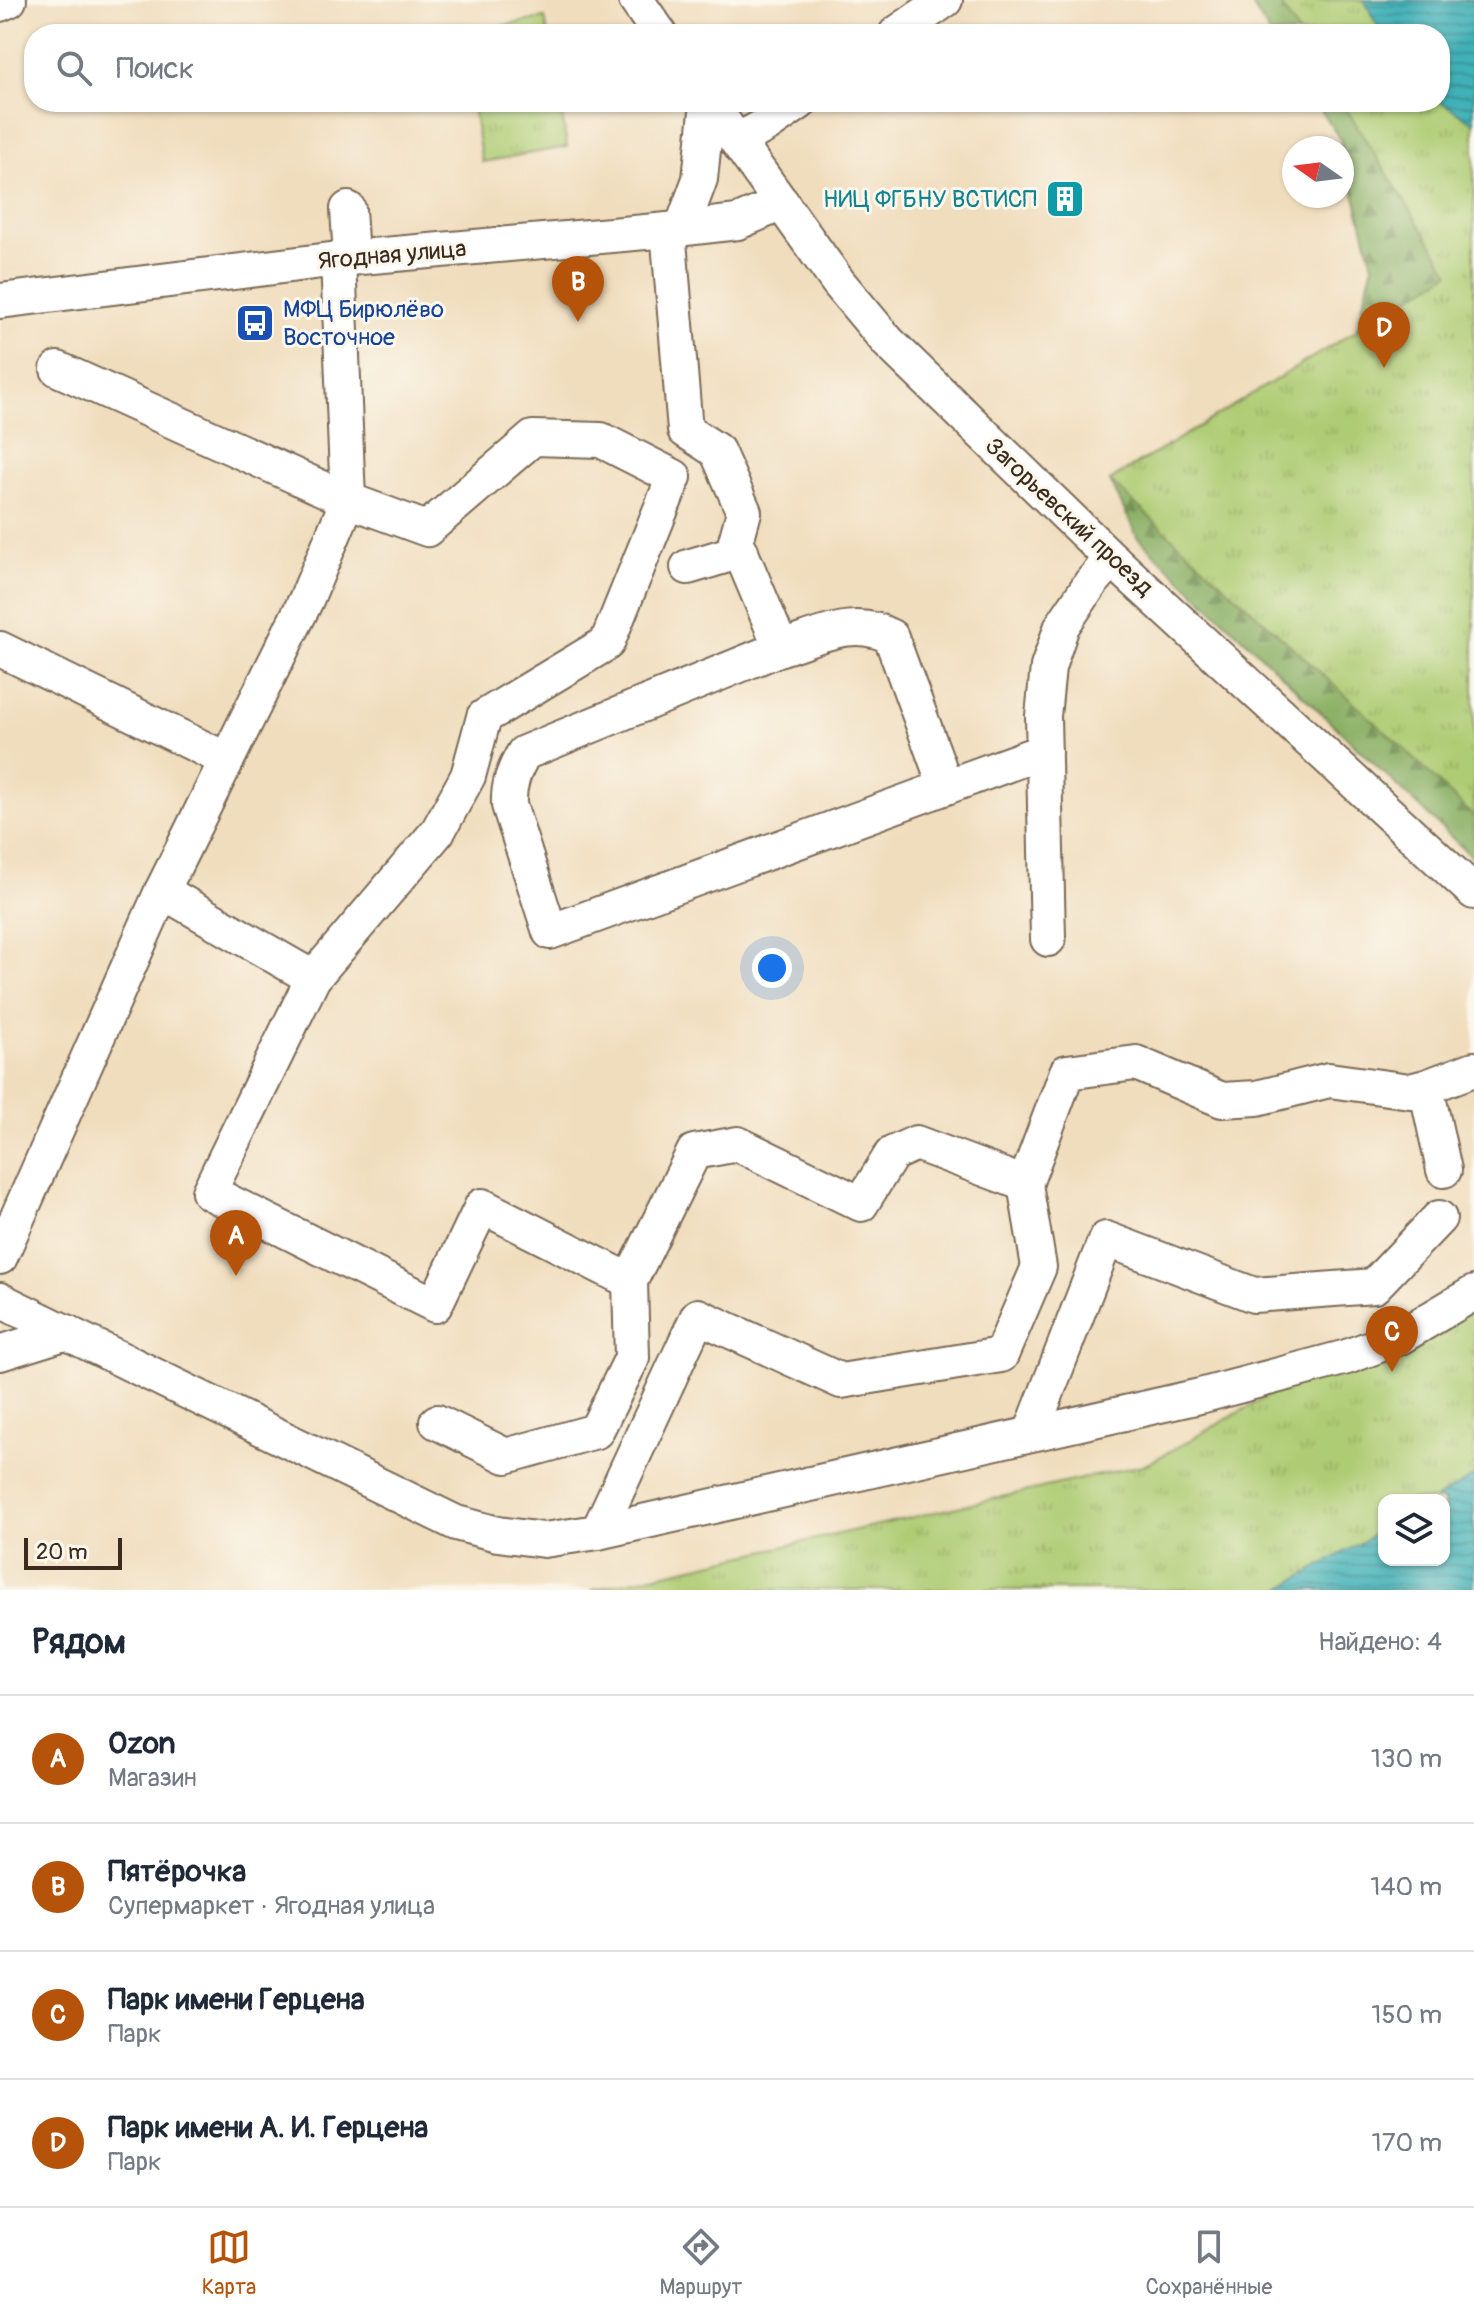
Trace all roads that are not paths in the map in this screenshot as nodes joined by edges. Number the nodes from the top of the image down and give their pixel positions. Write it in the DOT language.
graph roads {
  1 [pos="9,0"];
  2 [pos="636,0"];
  3 [pos="945,0"];
  4 [pos="0,4"];
  5 [pos="653,24"];
  6 [pos="910,24"];
  7 [pos="708,112"];
  8 [pos="716,112"];
  9 [pos="785,112"];
  10 [pos="737,141"];
  11 [pos="782,203"];
  12 [pos="348,209"];
  13 [pos="675,229"];
  14 [pos="345,259"];
  15 [pos="0,301"];
  16 [pos="58,369"];
  17 [pos="348,500"];
  18 [pos="741,551"];
  19 [pos="1112,559"];
  20 [pos="688,567"];
  21 [pos="781,648"];
  22 [pos="0,649"];
  23 [pos="1044,751"];
  24 [pos="227,760"];
  25 [pos="946,787"];
  26 [pos="162,891"];
  27 [pos="1474,892"];
  28 [pos="1048,939"];
  29 [pos="313,978"];
  30 [pos="1474,1069"];
  31 [pos="1426,1087"];
  32 [pos="1444,1170"];
  33 [pos="1025,1184"];
  34 [pos="1439,1218"];
  35 [pos="0,1257"];
  36 [pos="630,1281"];
  37 [pos="1474,1293"];
  38 [pos="0,1300"];
  39 [pos="67,1332"];
  40 [pos="0,1353"];
  41 [pos="437,1422"];
  42 [pos="1031,1433"];
  43 [pos="598,1532"];
  1 -- 4 [label="street"];
  2 -- 5 [label="street"];
  3 -- 6 [label="street"];
  7 -- 13 [label="street"];
  8 -- 10 [label="street, Загорьевский проезд"];
  9 -- 10 [label="street"];
  10 -- 11 [label="street, Загорьевский проезд"];
  11 -- 13 [label="street, Ягодная улица"];
  11 -- 19 [label="street, Загорьевский проезд"];
  12 -- 14 [label="street"];
  13 -- 14 [label="street, Ягодная улица"];
  13 -- 18 [label="street"];
  14 -- 15 [label="street, Ягодная улица"];
  14 -- 17 [label="street"];
  16 -- 17 [label="street"];
  17 -- 24 [label="street"];
  17 -- 29 [label="street"];
  18 -- 20 [label="street"];
  18 -- 21 [label="street"];
  19 -- 23 [label="street"];
  19 -- 27 [label="street, Загорьевский проезд"];
  21 -- 25 [label="street"];
  21 -- 25 [label="street"];
  22 -- 24 [label="street"];
  23 -- 25 [label="street"];
  23 -- 28 [label="street"];
  24 -- 26 [label="street"];
  26 -- 29 [label="street"];
  26 -- 35 [label="street"];
  29 -- 36 [label="street"];
  30 -- 31 [label="street"];
  31 -- 32 [label="street"];
  31 -- 33 [label="street"];
  33 -- 36 [label="street"];
  33 -- 43 [label="street"];
  34 -- 42 [label="street"];
  36 -- 41 [label="street"];
  37 -- 42 [label="street"];
  38 -- 39 [label="street"];
  39 -- 40 [label="street"];
  39 -- 43 [label="street"];
  42 -- 43 [label="street"];
}
